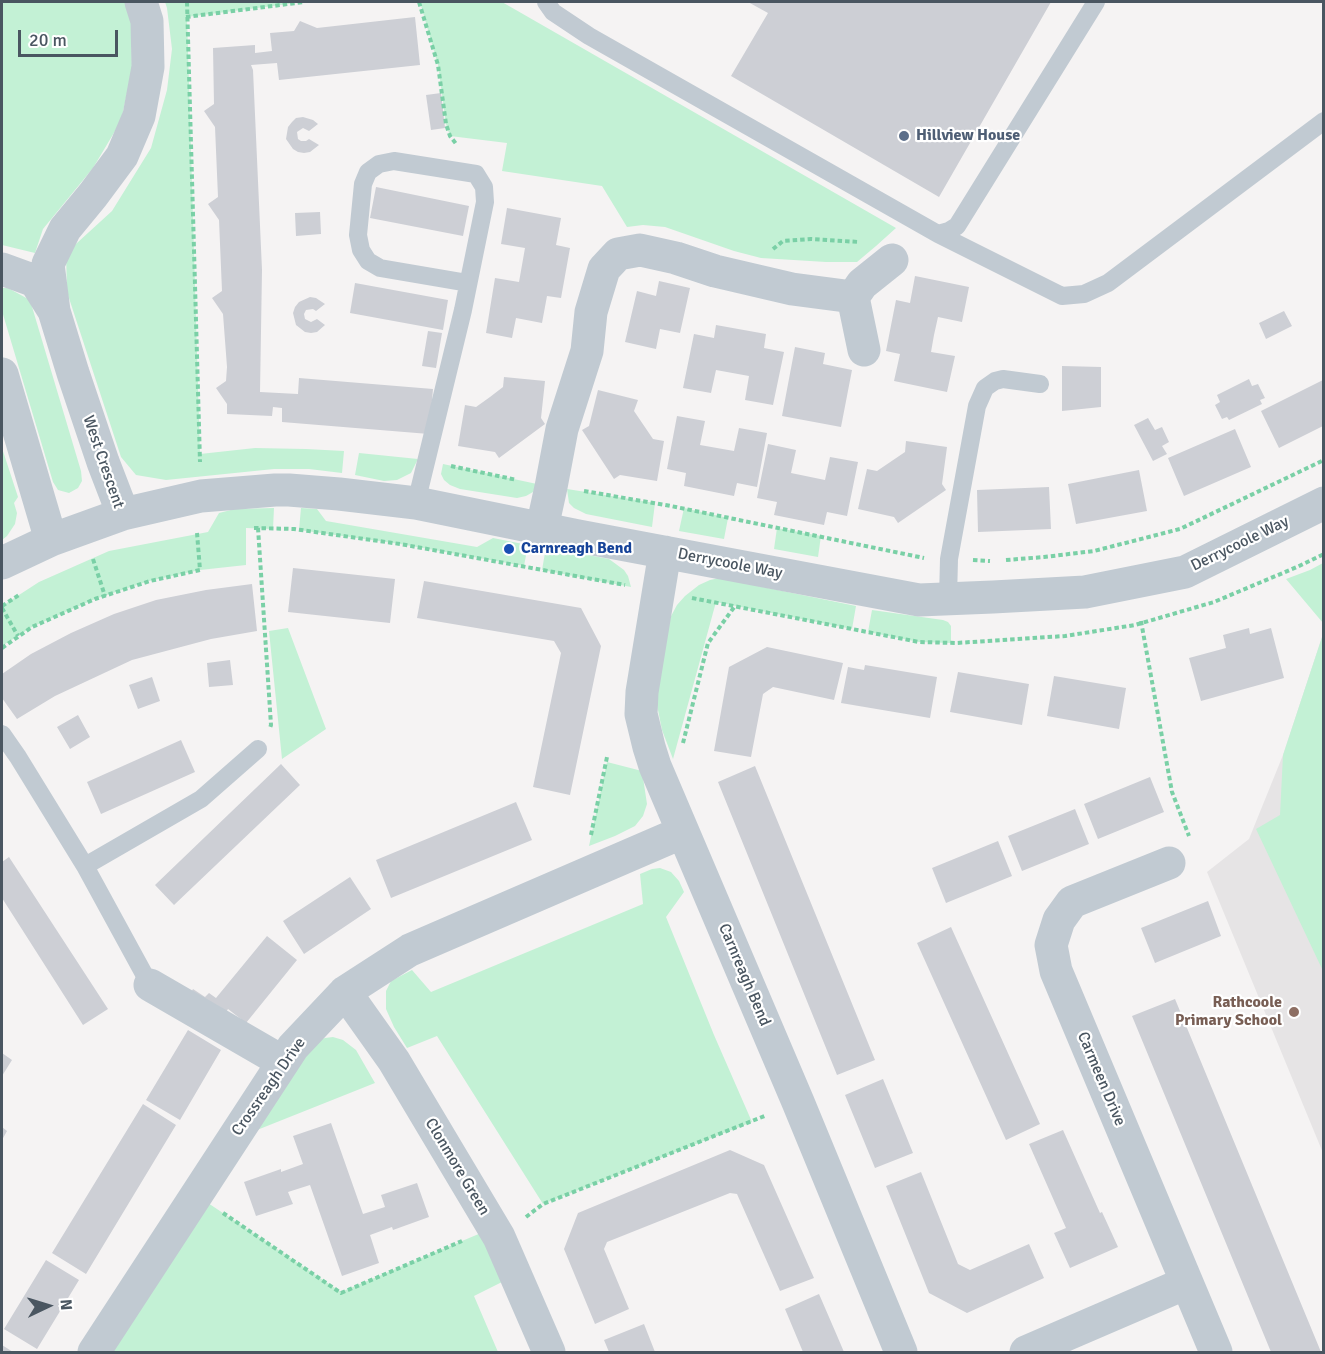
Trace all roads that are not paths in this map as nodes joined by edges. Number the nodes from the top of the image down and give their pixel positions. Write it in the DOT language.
graph roads {
  1 [pos="141,2"];
  2 [pos="546,2"];
  3 [pos="1096,2"];
  4 [pos="1323,121"];
  5 [pos="938,234"];
  6 [pos="892,260"];
  7 [pos="2,269"];
  8 [pos="468,283"];
  9 [pos="853,297"];
  10 [pos="54,311"];
  11 [pos="864,350"];
  12 [pos="2,374"];
  13 [pos="1040,384"];
  14 [pos="416,503"];
  15 [pos="1323,503"];
  16 [pos="123,514"];
  17 [pos="542,528"];
  18 [pos="51,540"];
  19 [pos="665,552"];
  20 [pos="2,562"];
  21 [pos="948,599"];
  22 [pos="2,734"];
  23 [pos="258,750"];
  24 [pos="683,832"];
  25 [pos="1169,863"];
  26 [pos="85,866"];
  27 [pos="150,985"];
  28 [pos="345,992"];
  29 [pos="283,1062"];
  30 [pos="1186,1283"];
  31 [pos="94,1353"];
  32 [pos="549,1353"];
  33 [pos="901,1353"];
  34 [pos="1026,1353"];
  35 [pos="1216,1353"];
  1 -- 10 [label="street, West Crescent"];
  2 -- 5 [label="lane"];
  3 -- 5 [label="lane"];
  4 -- 5 [label="lane"];
  6 -- 9 [label="street"];
  7 -- 10 [label="street, West Crescent"];
  8 -- 8 [label="lane"];
  8 -- 14 [label="lane"];
  9 -- 11 [label="street"];
  9 -- 17 [label="street"];
  10 -- 16 [label="street, West Crescent"];
  12 -- 18 [label="street"];
  13 -- 21 [label="lane"];
  14 -- 16 [label="street, Derrycoole Way"];
  14 -- 17 [label="street, Derrycoole Way"];
  15 -- 21 [label="street, Derrycoole Way"];
  16 -- 18 [label="street, West Crescent"];
  17 -- 19 [label="street, Derrycoole Way"];
  18 -- 20 [label="street, West Crescent"];
  19 -- 21 [label="street, Derrycoole Way"];
  19 -- 24 [label="street, Carnreagh Bend"];
  22 -- 26 [label="lane"];
  23 -- 26 [label="lane"];
  24 -- 28 [label="street, Crossreagh Drive"];
  24 -- 33 [label="street, Carnreagh Bend"];
  25 -- 30 [label="street, Carmeen Drive"];
  26 -- 27 [label="lane"];
  27 -- 29 [label="street"];
  28 -- 29 [label="street, Crossreagh Drive"];
  28 -- 32 [label="street, Clonmore Green"];
  29 -- 31 [label="street, Crossreagh Drive"];
  30 -- 34 [label="street"];
  30 -- 35 [label="street, Carmeen Drive"];
}
